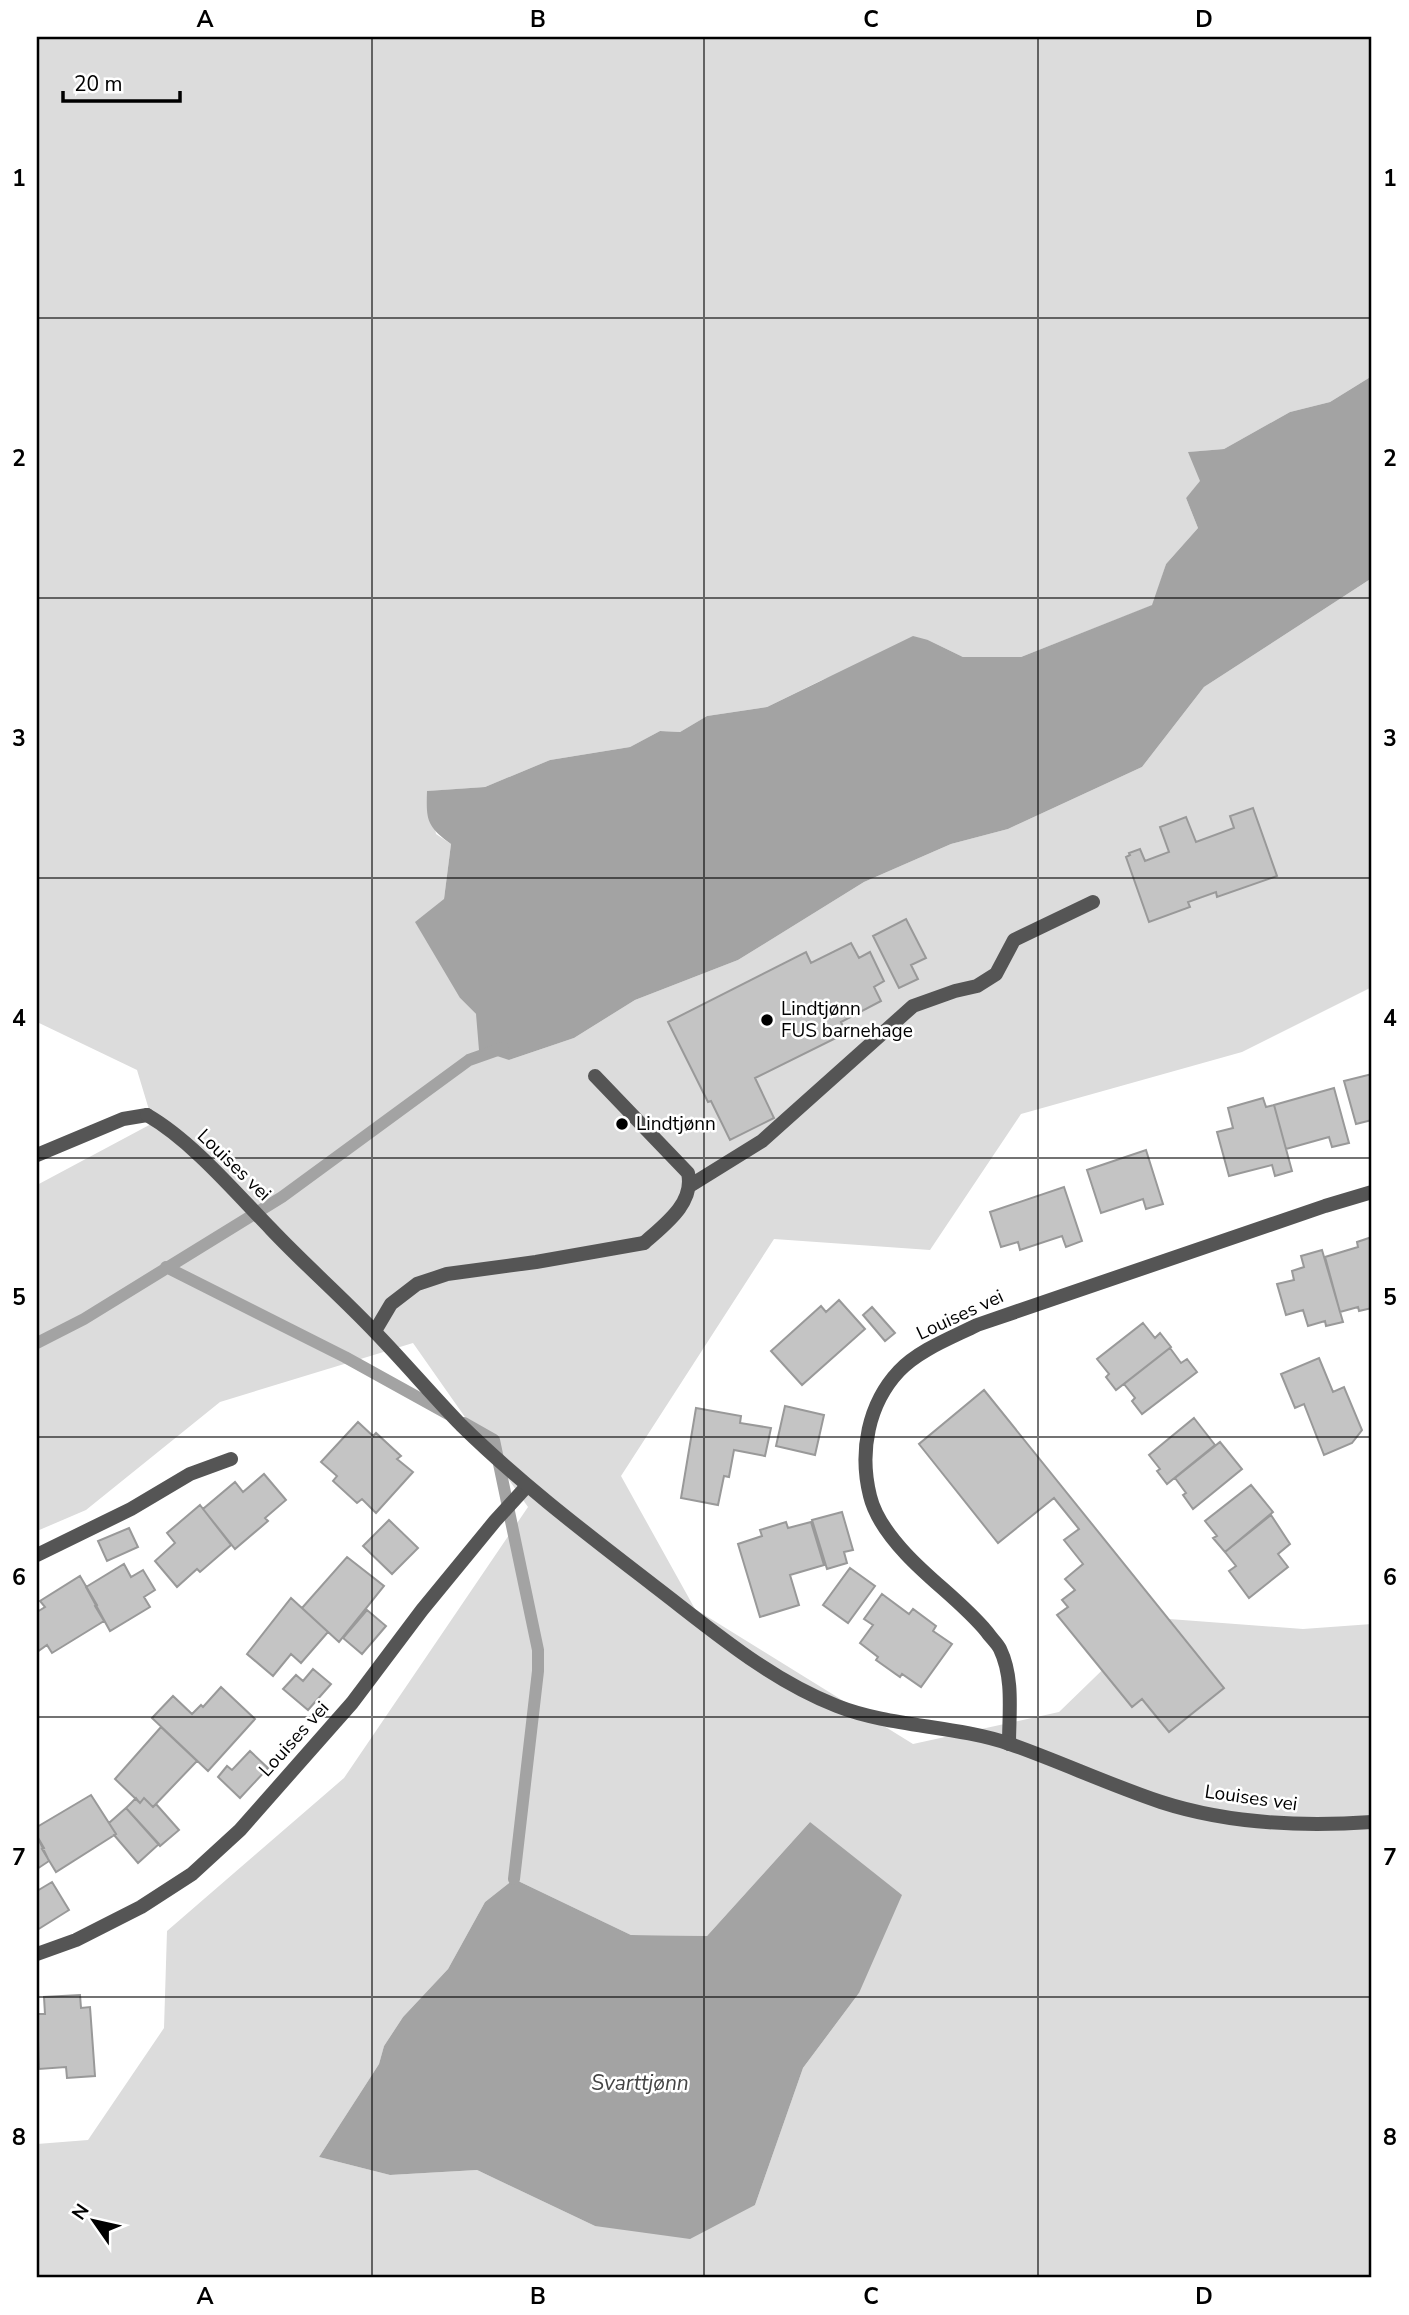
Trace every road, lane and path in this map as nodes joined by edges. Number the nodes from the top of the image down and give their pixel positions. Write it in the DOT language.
graph roads {
  1 [pos="1093,902"];
  2 [pos="595,1076"];
  3 [pos="37,1156"];
  4 [pos="691,1185"];
  5 [pos="1372,1192"];
  6 [pos="374,1331"];
  7 [pos="231,1459"];
  8 [pos="527,1486"];
  9 [pos="37,1555"];
  10 [pos="1009,1744"];
  11 [pos="1372,1822"];
  12 [pos="37,1954"];
  1 -- 4 [label="street"];
  2 -- 4 [label="street"];
  3 -- 6 [label="street, Louises vei"];
  4 -- 6 [label="street"];
  5 -- 10 [label="street, Louises vei"];
  6 -- 8 [label="street, Louises vei"];
  7 -- 9 [label="street"];
  8 -- 10 [label="street, Louises vei"];
  8 -- 12 [label="street, Louises vei"];
  10 -- 11 [label="street, Louises vei"];
}
